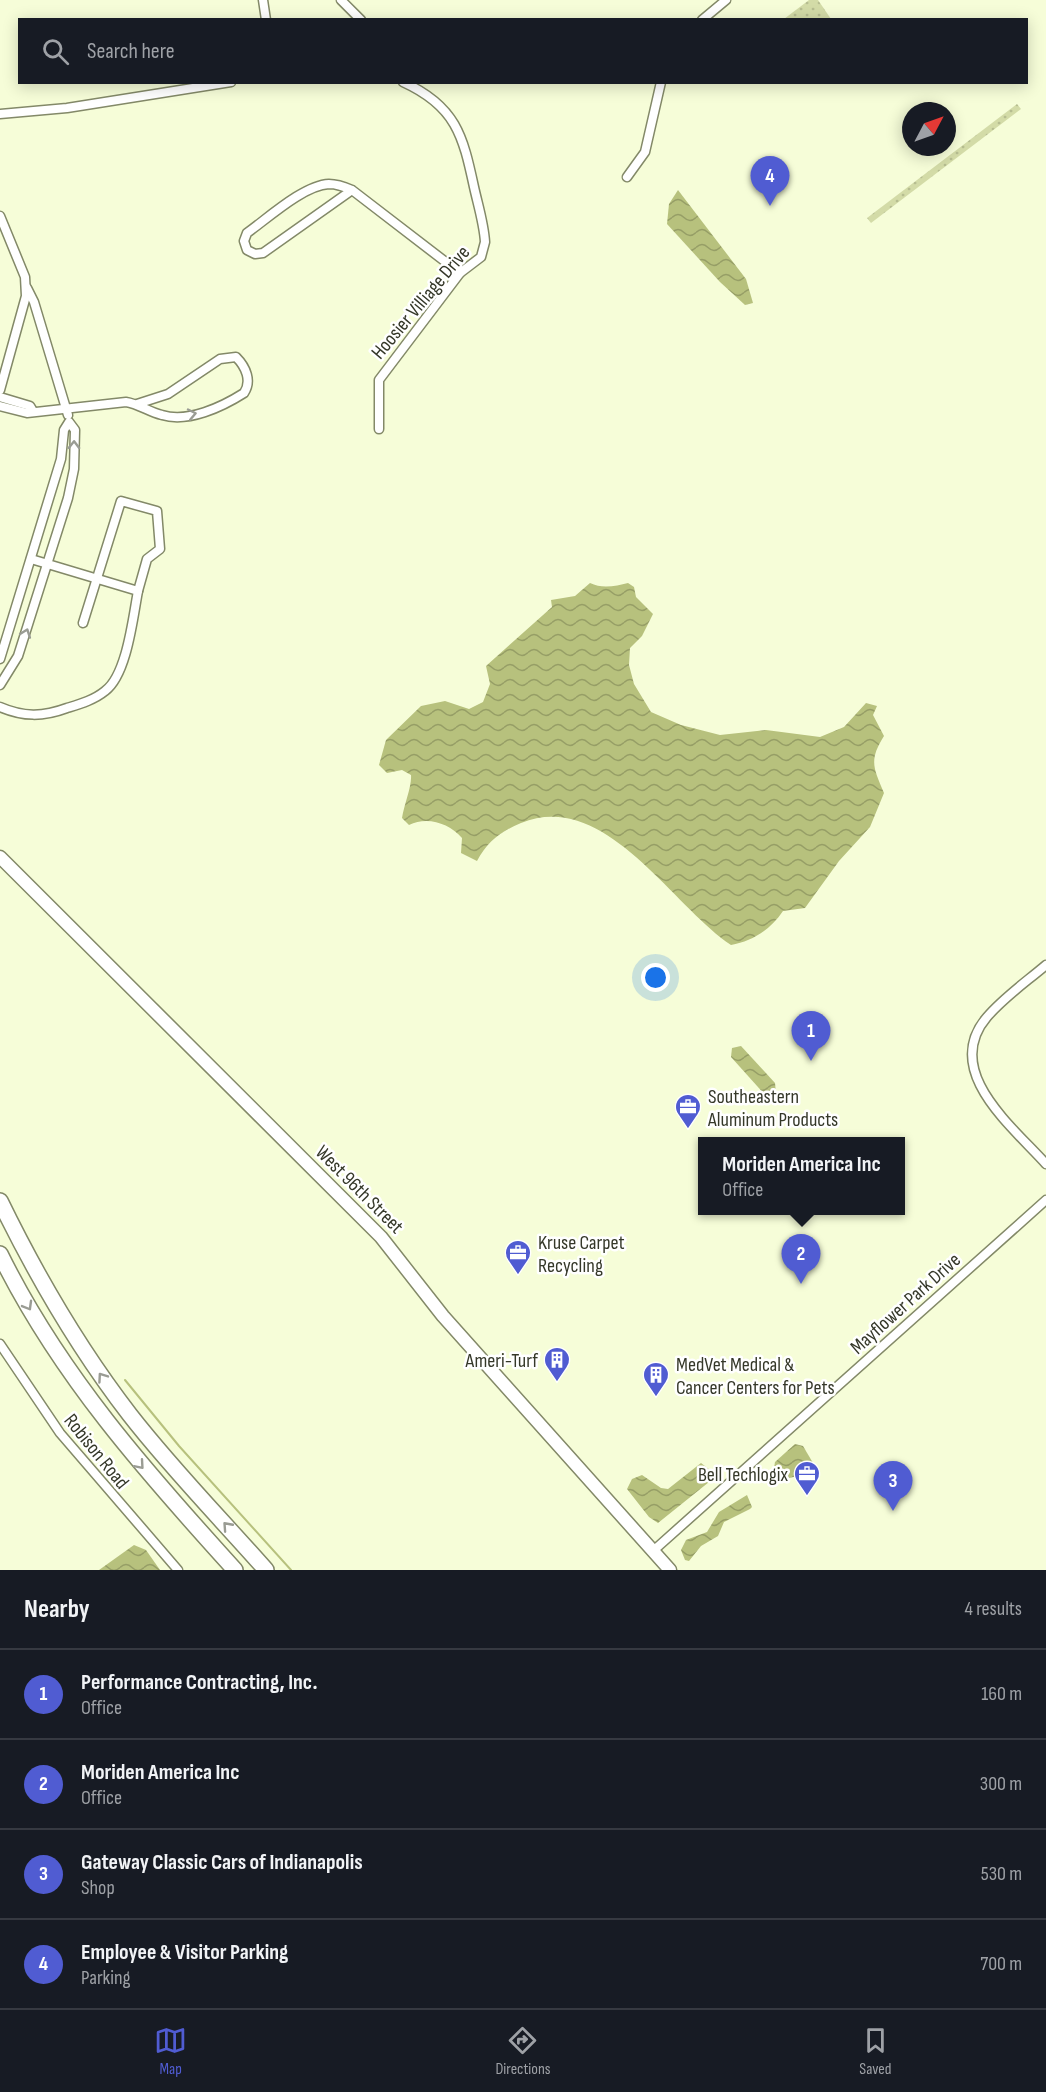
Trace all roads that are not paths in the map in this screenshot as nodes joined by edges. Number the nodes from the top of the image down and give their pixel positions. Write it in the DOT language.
graph roads {
  1 [pos="263,0"];
  2 [pos="341,0"];
  3 [pos="726,0"];
  4 [pos="266,18"];
  5 [pos="359,18"];
  6 [pos="704,18"];
  7 [pos="218,84"];
  8 [pos="407,84"];
  9 [pos="661,84"];
  10 [pos="0,114"];
  11 [pos="627,177"];
  12 [pos="352,190"];
  13 [pos="0,216"];
  14 [pos="460,273"];
  15 [pos="26,286"];
  16 [pos="0,390"];
  17 [pos="0,398"];
  18 [pos="137,404"];
  19 [pos="0,406"];
  20 [pos="67,410"];
  21 [pos="33,411"];
  22 [pos="69,422"];
  23 [pos="379,429"];
  24 [pos="31,559"];
  25 [pos="47,564"];
  26 [pos="96,579"];
  27 [pos="138,591"];
  28 [pos="83,623"];
  29 [pos="0,659"];
  30 [pos="0,685"];
  31 [pos="0,707"];
  32 [pos="0,857"];
  33 [pos="1046,965"];
  34 [pos="1046,1164"];
  35 [pos="1046,1200"];
  36 [pos="0,1201"];
  37 [pos="0,1254"];
  38 [pos="0,1344"];
  39 [pos="653,1551"];
  40 [pos="178,1570"];
  41 [pos="235,1570"];
  42 [pos="266,1570"];
  43 [pos="670,1570"];
  1 -- 4 [label="street"];
  2 -- 5 [label="street"];
  3 -- 6 [label="street"];
  7 -- 10 [label="street"];
  8 -- 14 [label="street, Hoosier Villiage Drive"];
  9 -- 11 [label="street"];
  12 -- 12 [label="street"];
  12 -- 14 [label="street"];
  13 -- 15 [label="street"];
  14 -- 23 [label="street, Hoosier Villiage Drive"];
  15 -- 16 [label="street"];
  15 -- 20 [label="street"];
  17 -- 21 [label="street"];
  18 -- 18 [label="street, one-way"];
  18 -- 20 [label="street"];
  19 -- 21 [label="street"];
  20 -- 21 [label="street"];
  20 -- 22 [label="street"];
  22 -- 24 [label="street"];
  25 -- 22 [label="street, one-way"];
  24 -- 25 [label="street"];
  24 -- 29 [label="street"];
  25 -- 26 [label="street"];
  30 -- 25 [label="street, one-way"];
  26 -- 27 [label="street"];
  26 -- 27 [label="street"];
  26 -- 28 [label="street"];
  27 -- 31 [label="street"];
  32 -- 39 [label="street, West 96th Street"];
  33 -- 34 [label="street"];
  35 -- 39 [label="street, Mayflower Park Drive"];
  42 -- 36 [label="highway, one-way"];
  37 -- 41 [label="highway, one-way"];
  38 -- 40 [label="street, Robison Road"];
  39 -- 43 [label="street, West 96th Street"];
}
